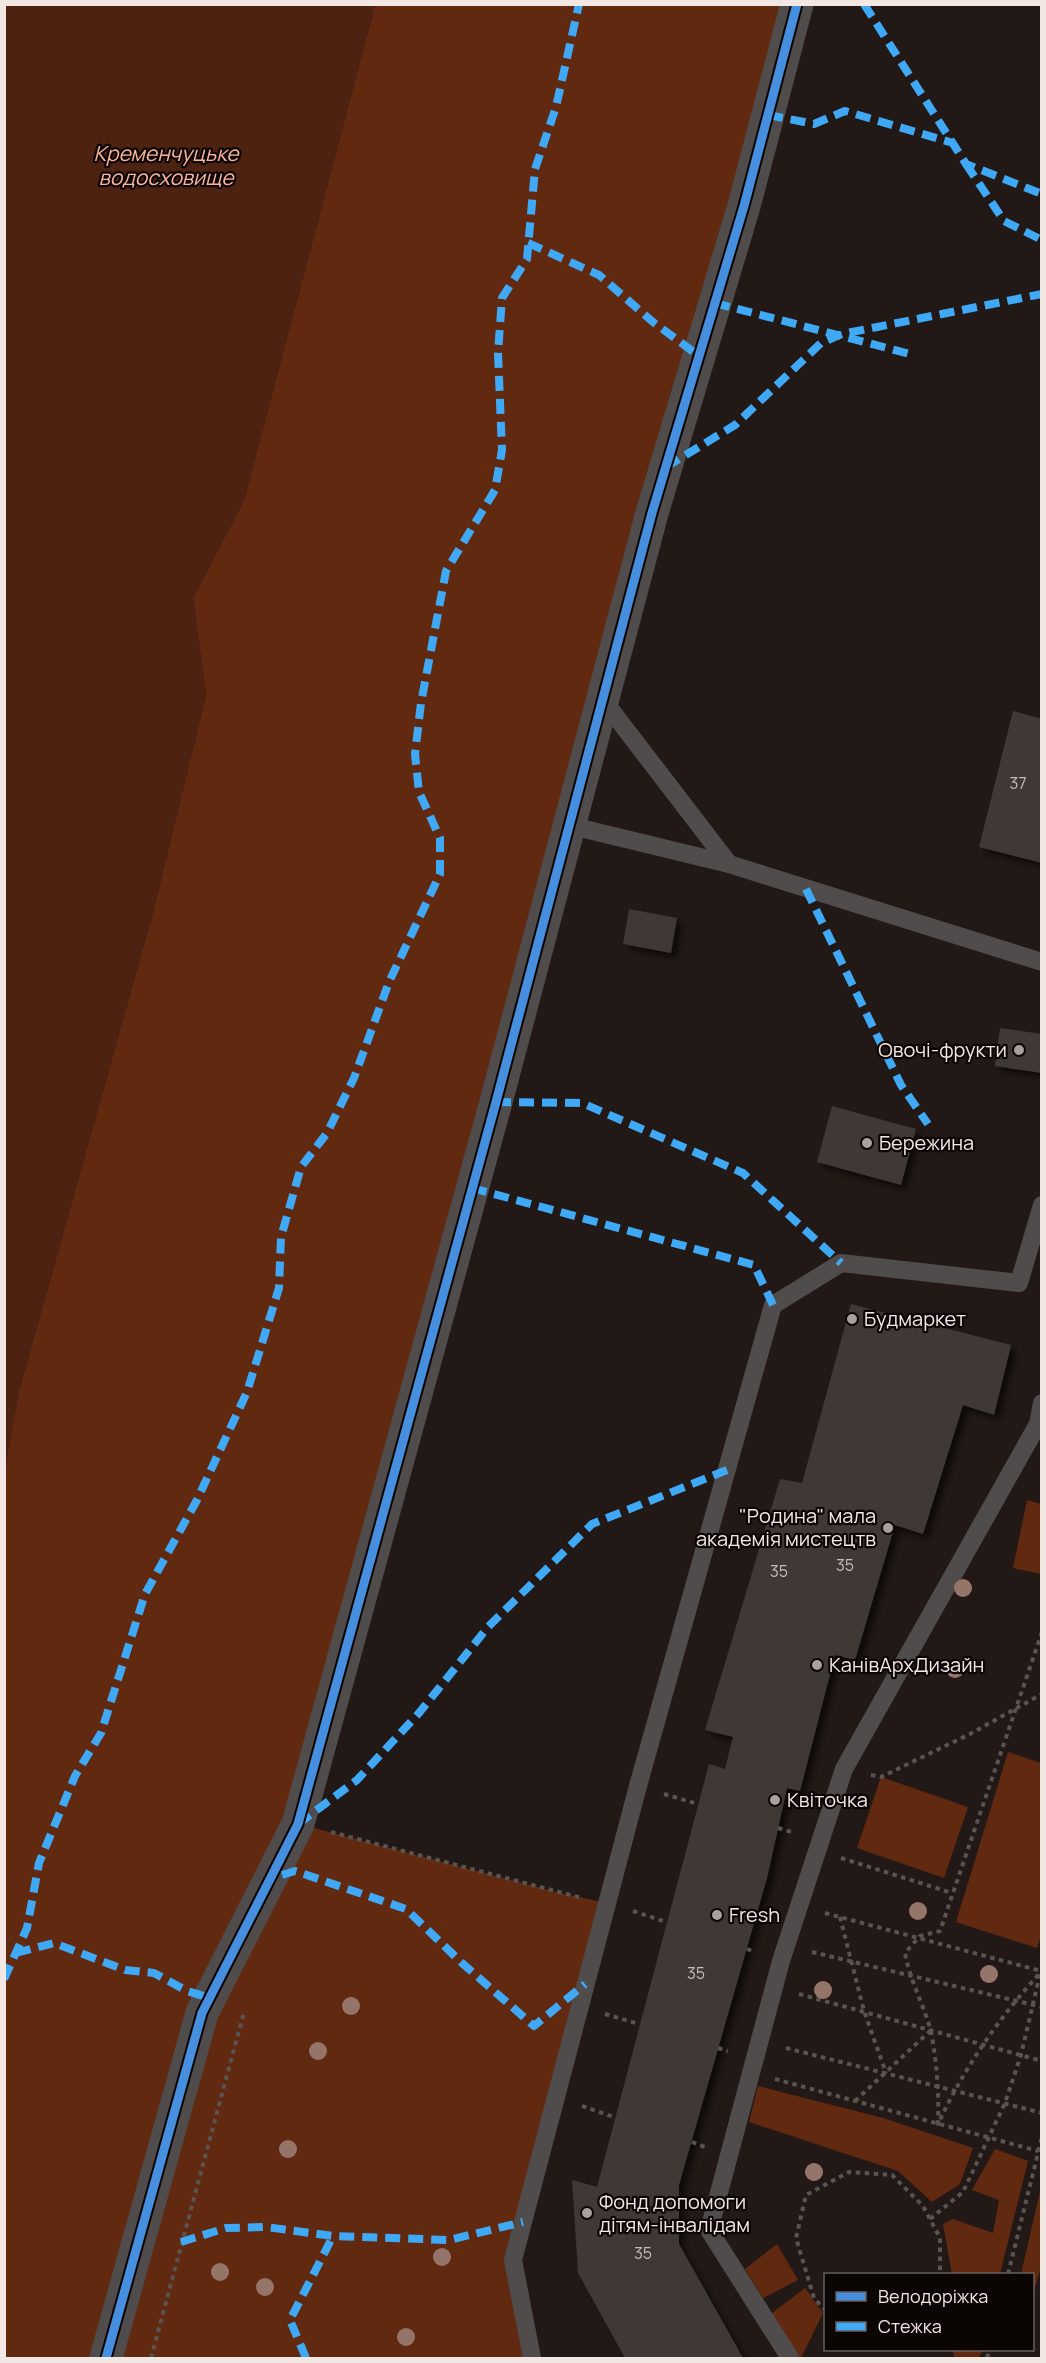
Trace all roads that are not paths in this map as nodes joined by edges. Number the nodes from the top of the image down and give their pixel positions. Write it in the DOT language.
graph roads {
  1 [pos="797,4"];
  2 [pos="604,701"];
  3 [pos="568,825"];
  4 [pos="729,864"];
  5 [pos="1041,962"];
  6 [pos="1041,1205"];
  7 [pos="1041,1403"];
  8 [pos="105,2358"];
  9 [pos="532,2358"];
  10 [pos="790,2358"];
  1 -- 2 [label="street"];
  2 -- 3 [label="street"];
  2 -- 4 [label="lane"];
  3 -- 4 [label="lane"];
  3 -- 8 [label="street"];
  4 -- 5 [label="lane"];
  6 -- 9 [label="lane"];
  7 -- 10 [label="lane"];
}
